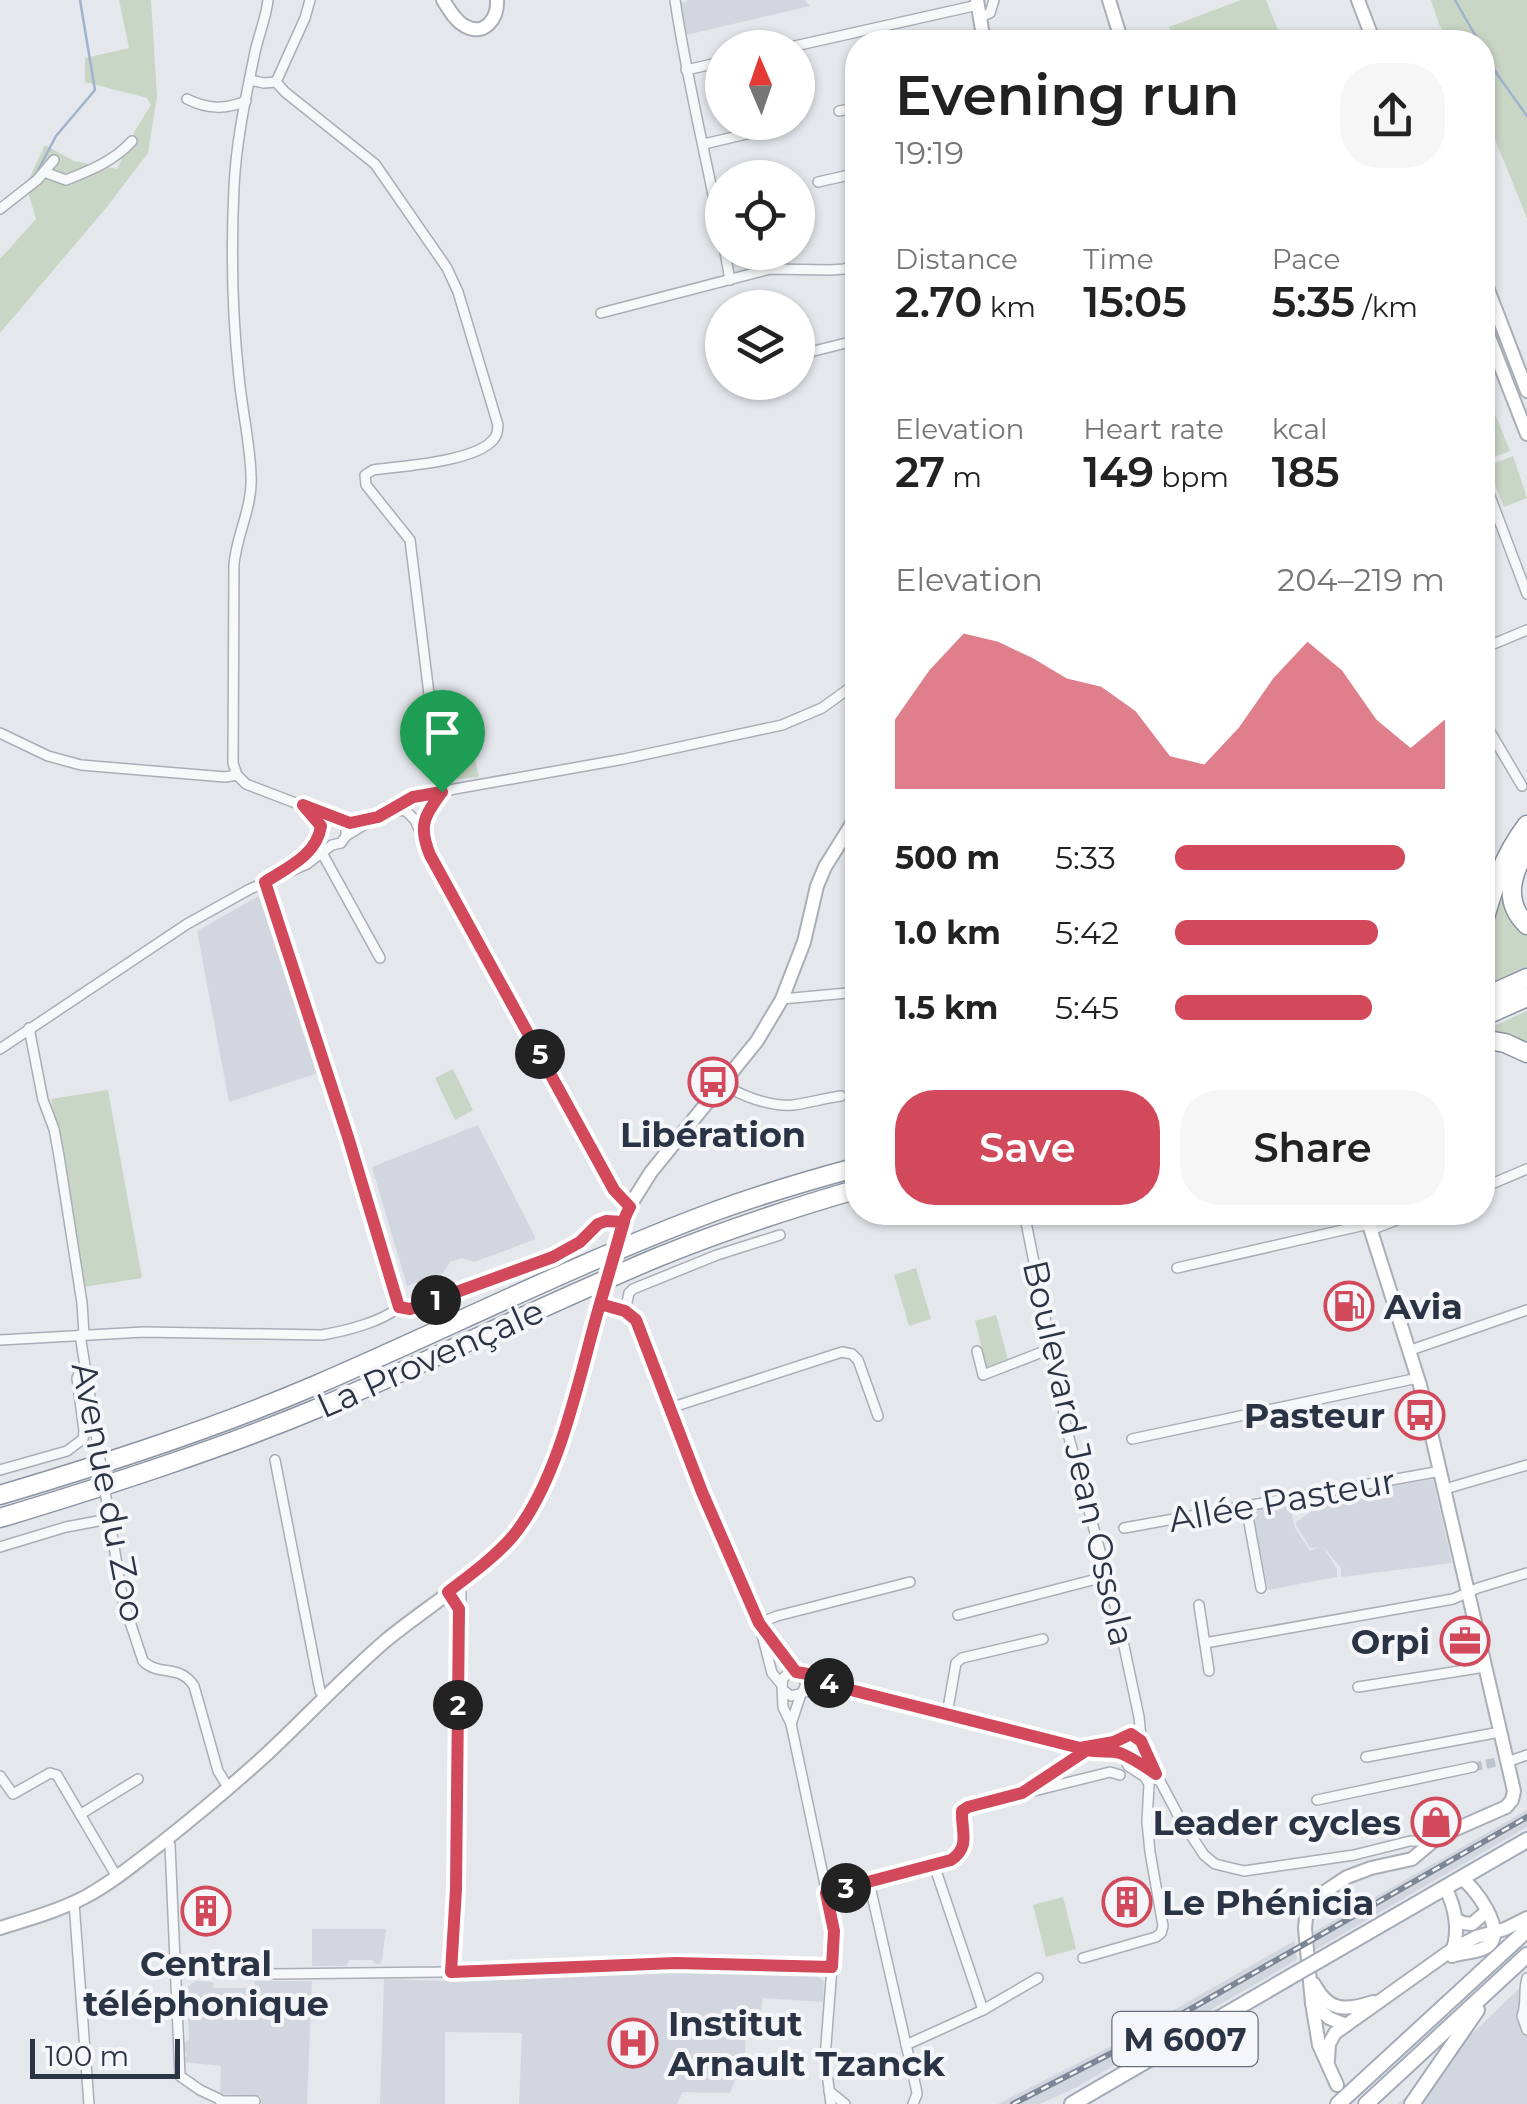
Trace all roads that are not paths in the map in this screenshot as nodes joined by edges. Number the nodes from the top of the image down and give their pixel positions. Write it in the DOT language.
graph roads {
  1 [pos="268,0"];
  2 [pos="310,0"];
  3 [pos="442,0"];
  4 [pos="497,0"];
  5 [pos="674,0"];
  6 [pos="994,0"];
  7 [pos="1108,0"];
  8 [pos="1358,0"];
  9 [pos="979,7"];
  10 [pos="1364,16"];
  11 [pos="871,30"];
  12 [pos="1118,30"];
  13 [pos="1369,30"];
  14 [pos="1375,30"];
  15 [pos="845,35"];
  16 [pos="815,42"];
  17 [pos="705,66"];
  18 [pos="686,70"];
  19 [pos="250,80"];
  20 [pos="276,82"];
  21 [pos="187,99"];
  22 [pos="246,101"];
  23 [pos="845,110"];
  24 [pos="839,111"];
  25 [pos="720,140"];
  26 [pos="132,141"];
  27 [pos="704,144"];
  28 [pos="54,160"];
  29 [pos="707,160"];
  30 [pos="44,172"];
  31 [pos="845,176"];
  32 [pos="818,182"];
  33 [pos="0,209"];
  34 [pos="845,269"];
  35 [pos="728,270"];
  36 [pos="730,280"];
  37 [pos="1495,308"];
  38 [pos="601,313"];
  39 [pos="845,343"];
  40 [pos="815,351"];
  41 [pos="1495,352"];
  42 [pos="1527,390"];
  43 [pos="1527,434"];
  44 [pos="1495,509"];
  45 [pos="1527,594"];
  46 [pos="1527,630"];
  47 [pos="1495,643"];
  48 [pos="845,691"];
  49 [pos="0,734"];
  50 [pos="1495,740"];
  51 [pos="237,776"];
  52 [pos="1522,786"];
  53 [pos="442,792"];
  54 [pos="303,805"];
  55 [pos="390,810"];
  56 [pos="378,817"];
  57 [pos="340,820"];
  58 [pos="1527,825"];
  59 [pos="320,830"];
  60 [pos="845,834"];
  61 [pos="346,836"];
  62 [pos="422,836"];
  63 [pos="332,845"];
  64 [pos="1527,849"];
  65 [pos="322,853"];
  66 [pos="265,882"];
  67 [pos="1495,886"];
  68 [pos="1527,925"];
  69 [pos="380,958"];
  70 [pos="1527,978"];
  71 [pos="1495,992"];
  72 [pos="845,993"];
  73 [pos="1527,997"];
  74 [pos="782,999"];
  75 [pos="1495,1011"];
  76 [pos="29,1028"];
  77 [pos="1495,1041"];
  78 [pos="0,1049"];
  79 [pos="1527,1053"];
  80 [pos="723,1084"];
  81 [pos="841,1096"];
  82 [pos="1527,1169"];
  83 [pos="845,1171"];
  84 [pos="1495,1183"];
  85 [pos="845,1194"];
  86 [pos="630,1207"];
  87 [pos="1026,1225"];
  88 [pos="1356,1225"];
  89 [pos="1369,1225"];
  90 [pos="622,1226"];
  91 [pos="780,1235"];
  92 [pos="1177,1268"];
  93 [pos="601,1300"];
  94 [pos="399,1307"];
  95 [pos="1527,1310"];
  96 [pos="625,1311"];
  97 [pos="82,1334"];
  98 [pos="0,1340"];
  99 [pos="1050,1350"];
  100 [pos="1411,1350"];
  101 [pos="977,1351"];
  102 [pos="86,1372"];
  103 [pos="1418,1378"];
  104 [pos="670,1408"];
  105 [pos="878,1416"];
  106 [pos="1132,1439"];
  107 [pos="275,1460"];
  108 [pos="1527,1465"];
  109 [pos="0,1470"];
  110 [pos="1441,1471"];
  111 [pos="1445,1489"];
  112 [pos="0,1495"];
  113 [pos="1246,1506"];
  114 [pos="109,1514"];
  115 [pos="0,1518"];
  116 [pos="1124,1528"];
  117 [pos="0,1546"];
  118 [pos="1527,1574"];
  119 [pos="1108,1576"];
  120 [pos="910,1582"];
  121 [pos="453,1588"];
  122 [pos="1261,1588"];
  123 [pos="1468,1593"];
  124 [pos="1199,1605"];
  125 [pos="958,1615"];
  126 [pos="759,1623"];
  127 [pos="1043,1638"];
  128 [pos="1205,1643"];
  129 [pos="1485,1667"];
  130 [pos="1209,1672"];
  131 [pos="799,1673"];
  132 [pos="1358,1687"];
  133 [pos="782,1688"];
  134 [pos="843,1688"];
  135 [pos="802,1693"];
  136 [pos="1134,1694"];
  137 [pos="324,1696"];
  138 [pos="946,1714"];
  139 [pos="791,1724"];
  140 [pos="1500,1732"];
  141 [pos="1123,1736"];
  142 [pos="1141,1744"];
  143 [pos="1084,1748"];
  144 [pos="1527,1755"];
  145 [pos="1127,1756"];
  146 [pos="1366,1756"];
  147 [pos="1504,1761"];
  148 [pos="1473,1767"];
  149 [pos="1156,1774"];
  150 [pos="1120,1775"];
  151 [pos="0,1776"];
  152 [pos="138,1779"];
  153 [pos="228,1787"];
  154 [pos="1022,1793"];
  155 [pos="1316,1800"];
  156 [pos="80,1814"];
  157 [pos="167,1839"];
  158 [pos="1527,1840"];
  159 [pos="1426,1846"];
  160 [pos="934,1865"];
  161 [pos="1482,1866"];
  162 [pos="116,1877"];
  163 [pos="1461,1878"];
  164 [pos="869,1882"];
  165 [pos="1445,1887"];
  166 [pos="826,1893"];
  167 [pos="1480,1898"];
  168 [pos="74,1903"];
  169 [pos="1486,1912"];
  170 [pos="1527,1918"];
  171 [pos="1457,1920"];
  172 [pos="0,1928"];
  173 [pos="1527,1930"];
  174 [pos="1495,1931"];
  175 [pos="1459,1950"];
  176 [pos="1526,1956"];
  177 [pos="1083,1958"];
  178 [pos="832,1967"];
  179 [pos="451,1972"];
  180 [pos="177,1974"];
  181 [pos="1304,1975"];
  182 [pos="1038,1978"];
  183 [pos="1474,1978"];
  184 [pos="1527,1978"];
  185 [pos="1384,1998"];
  186 [pos="1312,2003"];
  187 [pos="982,2010"];
  188 [pos="1346,2025"];
  189 [pos="1527,2030"];
  190 [pos="906,2045"];
  191 [pos="1328,2067"];
  192 [pos="1337,2085"];
  193 [pos="827,2089"];
  194 [pos="254,2101"];
  195 [pos="222,2103"];
  196 [pos="89,2104"];
  197 [pos="822,2104"];
  198 [pos="831,2104"];
  199 [pos="845,2104"];
  200 [pos="913,2104"];
  201 [pos="1072,2104"];
  202 [pos="1338,2104"];
  203 [pos="1366,2104"];
  204 [pos="1412,2104"];
  1 -- 19 [label="street"];
  2 -- 20 [label="street"];
  3 -- 4 [label="main road"];
  5 -- 18 [label="street"];
  6 -- 9 [label="street"];
  7 -- 12 [label="main road"];
  8 -- 10 [label="main road"];
  9 -- 11 [label="street"];
  10 -- 13 [label="main road"];
  10 -- 14 [label="main road"];
  15 -- 16 [label="street"];
  17 -- 18 [label="street"];
  18 -- 27 [label="street"];
  19 -- 20 [label="street"];
  19 -- 22 [label="street"];
  20 -- 53 [label="street"];
  21 -- 22 [label="street"];
  22 -- 51 [label="street"];
  23 -- 24 [label="street"];
  25 -- 27 [label="street"];
  26 -- 30 [label="street"];
  27 -- 29 [label="street"];
  28 -- 30 [label="street"];
  30 -- 33 [label="street"];
  31 -- 32 [label="street"];
  34 -- 36 [label="street"];
  35 -- 36 [label="street"];
  36 -- 38 [label="street"];
  37 -- 42 [label="main road"];
  39 -- 40 [label="street"];
  41 -- 43 [label="main road"];
  44 -- 45 [label="street"];
  46 -- 47 [label="street"];
  48 -- 53 [label="street"];
  49 -- 51 [label="street"];
  50 -- 52 [label="street"];
  51 -- 54 [label="street"];
  53 -- 55 [label="street"];
  53 -- 62 [label="street"];
  54 -- 57 [label="street"];
  54 -- 59 [label="street"];
  55 -- 56 [label="street"];
  55 -- 62 [label="street"];
  56 -- 57 [label="street"];
  56 -- 61 [label="street"];
  57 -- 59 [label="street"];
  57 -- 61 [label="street"];
  58 -- 67 [label="highway"];
  59 -- 63 [label="street"];
  59 -- 66 [label="street"];
  60 -- 74 [label="main road"];
  61 -- 63 [label="street"];
  62 -- 86 [label="street"];
  63 -- 65 [label="street"];
  64 -- 68 [label="highway"];
  65 -- 66 [label="street"];
  65 -- 69 [label="street"];
  66 -- 76 [label="street"];
  66 -- 94 [label="street"];
  70 -- 71 [label="highway"];
  72 -- 74 [label="street"];
  73 -- 75 [label="highway"];
  74 -- 80 [label="main road"];
  76 -- 78 [label="street"];
  76 -- 97 [label="street, Avenue du Zoo"];
  77 -- 79 [label="highway"];
  80 -- 81 [label="street"];
  80 -- 86 [label="main road"];
  82 -- 84 [label="street"];
  83 -- 112 [label="highway, La Provençale"];
  85 -- 115 [label="highway, La Provençale"];
  86 -- 90 [label="main road"];
  87 -- 99 [label="street, Boulevard Jean Ossola"];
  88 -- 92 [label="street"];
  89 -- 100 [label="main road"];
  90 -- 93 [label="main road, bridge"];
  90 -- 94 [label="street"];
  91 -- 96 [label="street"];
  93 -- 96 [label="street"];
  93 -- 121 [label="main road"];
  94 -- 97 [label="street"];
  95 -- 100 [label="street"];
  96 -- 104 [label="street"];
  97 -- 98 [label="street"];
  97 -- 102 [label="street, Avenue du Zoo"];
  99 -- 101 [label="street"];
  99 -- 119 [label="street, Boulevard Jean Ossola"];
  100 -- 103 [label="main road"];
  102 -- 109 [label="street"];
  102 -- 114 [label="street, Avenue du Zoo, bridge"];
  103 -- 106 [label="street"];
  103 -- 110 [label="main road"];
  104 -- 105 [label="street"];
  104 -- 126 [label="street"];
  107 -- 137 [label="street"];
  108 -- 111 [label="street"];
  110 -- 111 [label="main road"];
  110 -- 113 [label="street, Allée Pasteur"];
  111 -- 123 [label="main road"];
  113 -- 116 [label="street, Allée Pasteur"];
  113 -- 122 [label="street"];
  114 -- 117 [label="street"];
  114 -- 153 [label="street, Avenue du Zoo"];
  118 -- 123 [label="street"];
  119 -- 125 [label="street"];
  119 -- 136 [label="street, Boulevard Jean Ossola"];
  120 -- 126 [label="street"];
  121 -- 137 [label="main road"];
  121 -- 179 [label="street"];
  123 -- 128 [label="street"];
  123 -- 129 [label="main road"];
  124 -- 128 [label="street"];
  126 -- 131 [label="street"];
  126 -- 133 [label="street"];
  127 -- 138 [label="street"];
  128 -- 130 [label="street"];
  129 -- 132 [label="street"];
  129 -- 140 [label="main road"];
  131 -- 133 [label="street"];
  131 -- 134 [label="street"];
  131 -- 135 [label="street"];
  133 -- 135 [label="street"];
  133 -- 139 [label="street"];
  134 -- 135 [label="street"];
  134 -- 138 [label="street"];
  135 -- 139 [label="street"];
  136 -- 141 [label="street, Boulevard Jean Ossola"];
  136 -- 142 [label="street, Boulevard Jean Ossola"];
  137 -- 153 [label="main road"];
  138 -- 143 [label="street"];
  139 -- 166 [label="street"];
  140 -- 146 [label="street"];
  140 -- 147 [label="main road"];
  141 -- 142 [label="street"];
  141 -- 143 [label="street"];
  141 -- 145 [label="street"];
  142 -- 145 [label="street"];
  142 -- 149 [label="street, Boulevard Jean Ossola"];
  143 -- 145 [label="street"];
  143 -- 154 [label="street"];
  144 -- 147 [label="street"];
  145 -- 149 [label="street, Boulevard Jean Ossola"];
  145 -- 177 [label="street"];
  147 -- 159 [label="main road, Boulevard Jean Ossola"];
  148 -- 155 [label="street"];
  149 -- 159 [label="street, Boulevard Jean Ossola"];
  150 -- 154 [label="street"];
  151 -- 156 [label="street"];
  152 -- 156 [label="street"];
  153 -- 157 [label="main road"];
  154 -- 160 [label="street"];
  156 -- 162 [label="street"];
  157 -- 162 [label="main road"];
  157 -- 180 [label="street"];
  158 -- 161 [label="main road, M 6007"];
  159 -- 181 [label="main road"];
  160 -- 164 [label="street"];
  160 -- 187 [label="street"];
  161 -- 163 [label="main road, M 6007"];
  161 -- 167 [label="main road"];
  162 -- 168 [label="main road"];
  163 -- 165 [label="main road, M 6007"];
  163 -- 167 [label="main road"];
  164 -- 166 [label="street"];
  164 -- 190 [label="street"];
  165 -- 171 [label="main road"];
  165 -- 181 [label="main road, M 6007, bridge"];
  166 -- 178 [label="street"];
  167 -- 169 [label="main road"];
  168 -- 172 [label="main road"];
  168 -- 196 [label="street"];
  169 -- 171 [label="main road"];
  169 -- 174 [label="main road"];
  170 -- 174 [label="main road"];
  171 -- 175 [label="main road"];
  173 -- 183 [label="main road"];
  174 -- 175 [label="main road"];
  175 -- 183 [label="main road"];
  175 -- 185 [label="main road"];
  176 -- 203 [label="main road"];
  176 -- 204 [label="main road"];
  178 -- 179 [label="street"];
  178 -- 193 [label="street"];
  179 -- 180 [label="street"];
  180 -- 195 [label="street"];
  181 -- 185 [label="main road"];
  181 -- 186 [label="main road"];
  181 -- 201 [label="main road, M 6007"];
  182 -- 187 [label="street"];
  183 -- 202 [label="main road"];
  184 -- 189 [label="street"];
  185 -- 188 [label="main road"];
  186 -- 188 [label="main road"];
  186 -- 191 [label="main road"];
  187 -- 190 [label="street"];
  188 -- 191 [label="main road"];
  190 -- 200 [label="street"];
  191 -- 192 [label="main road"];
  193 -- 197 [label="street"];
  193 -- 198 [label="street"];
  193 -- 199 [label="street"];
  194 -- 195 [label="street"];
}
